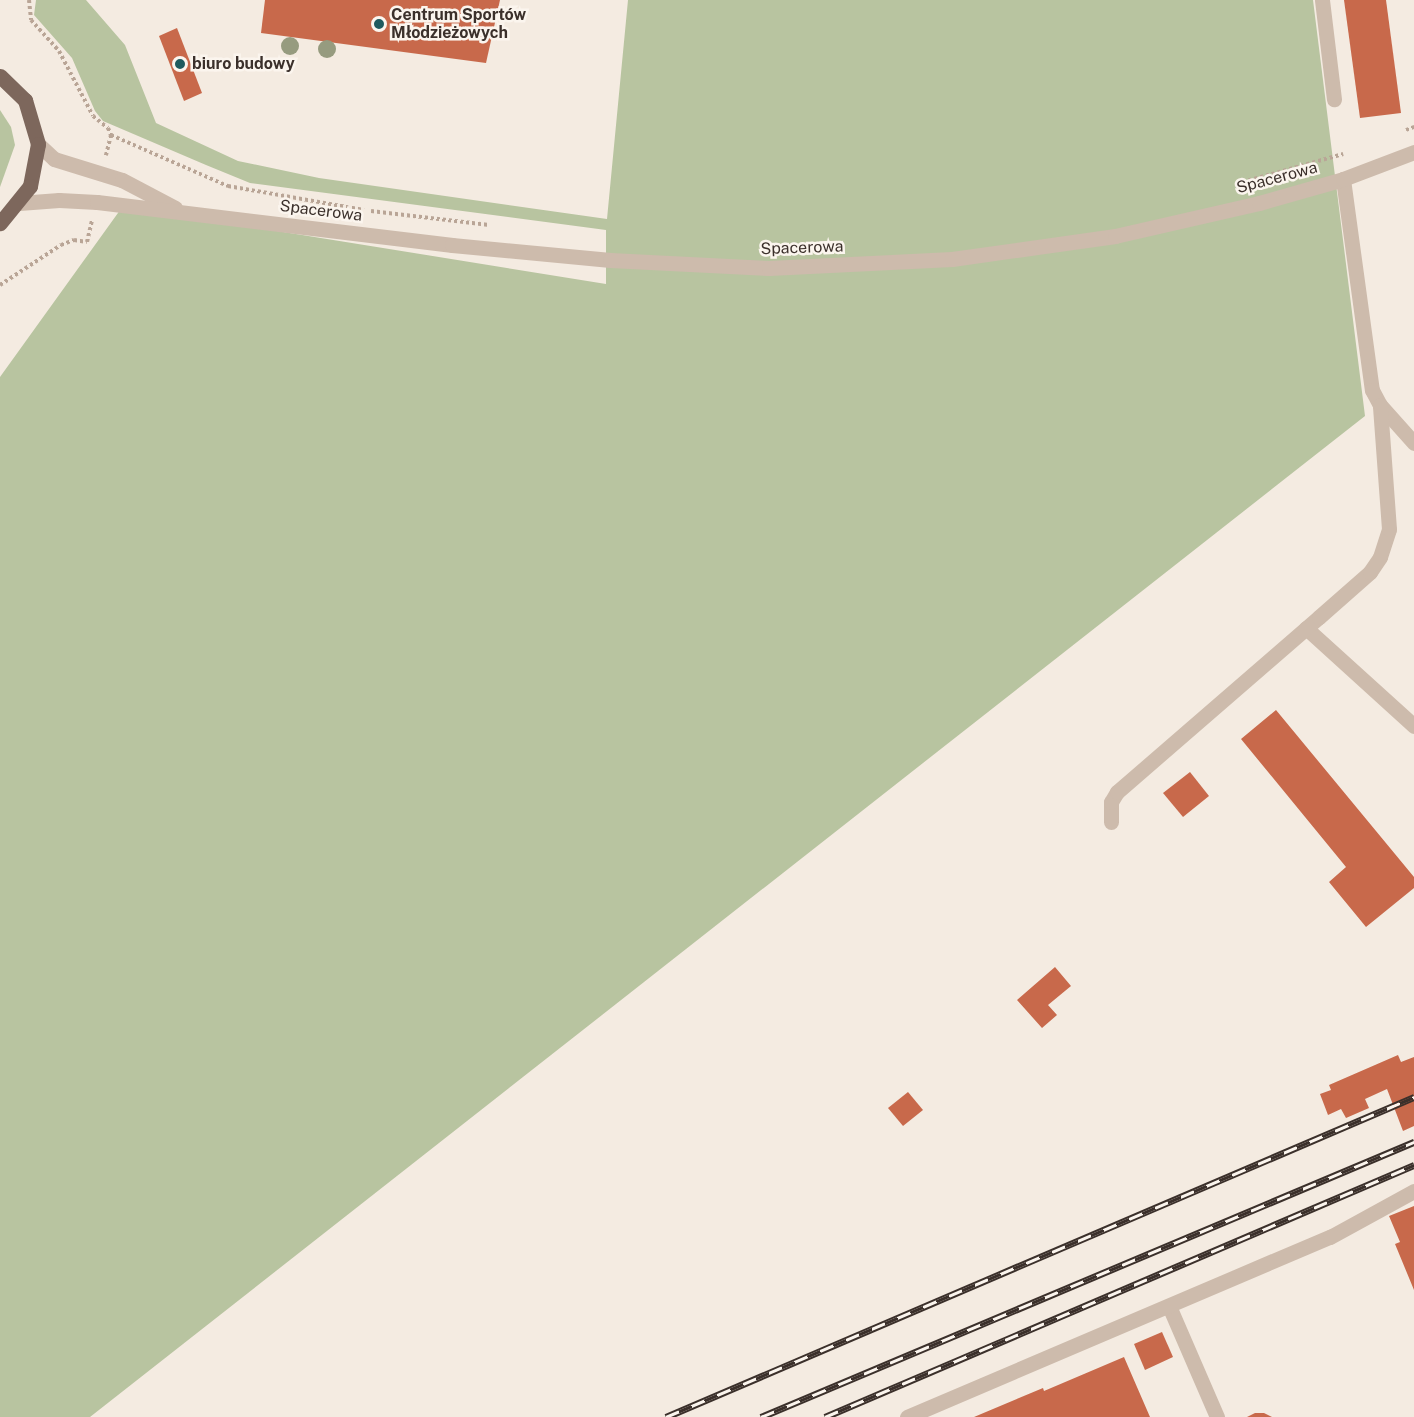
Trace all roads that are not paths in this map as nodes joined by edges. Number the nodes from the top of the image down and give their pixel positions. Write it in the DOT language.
graph roads {
  1 [pos="1322,0"];
  2 [pos="0,64"];
  3 [pos="6,80"];
  4 [pos="1334,99"];
  5 [pos="38,144"];
  6 [pos="1414,152"];
  7 [pos="1342,179"];
  8 [pos="20,203"];
  9 [pos="181,211"];
  10 [pos="0,223"];
  11 [pos="1380,405"];
  12 [pos="1414,443"];
  13 [pos="1306,628"];
  14 [pos="1414,726"];
  15 [pos="1111,822"];
  16 [pos="1414,1191"];
  17 [pos="1169,1306"];
  18 [pos="907,1417"];
  19 [pos="1217,1417"];
  1 -- 4 [label="street"];
  2 -- 3 [label="main road"];
  3 -- 5 [label="main road"];
  5 -- 8 [label="main road"];
  5 -- 9 [label="street, Spacerowa"];
  6 -- 7 [label="street, Spacerowa"];
  7 -- 9 [label="street, Spacerowa"];
  7 -- 11 [label="street"];
  8 -- 9 [label="street, Spacerowa"];
  8 -- 10 [label="main road"];
  11 -- 12 [label="street"];
  11 -- 13 [label="street"];
  13 -- 14 [label="street"];
  13 -- 15 [label="street"];
  16 -- 17 [label="street"];
  17 -- 18 [label="street"];
  17 -- 19 [label="street"];
}
